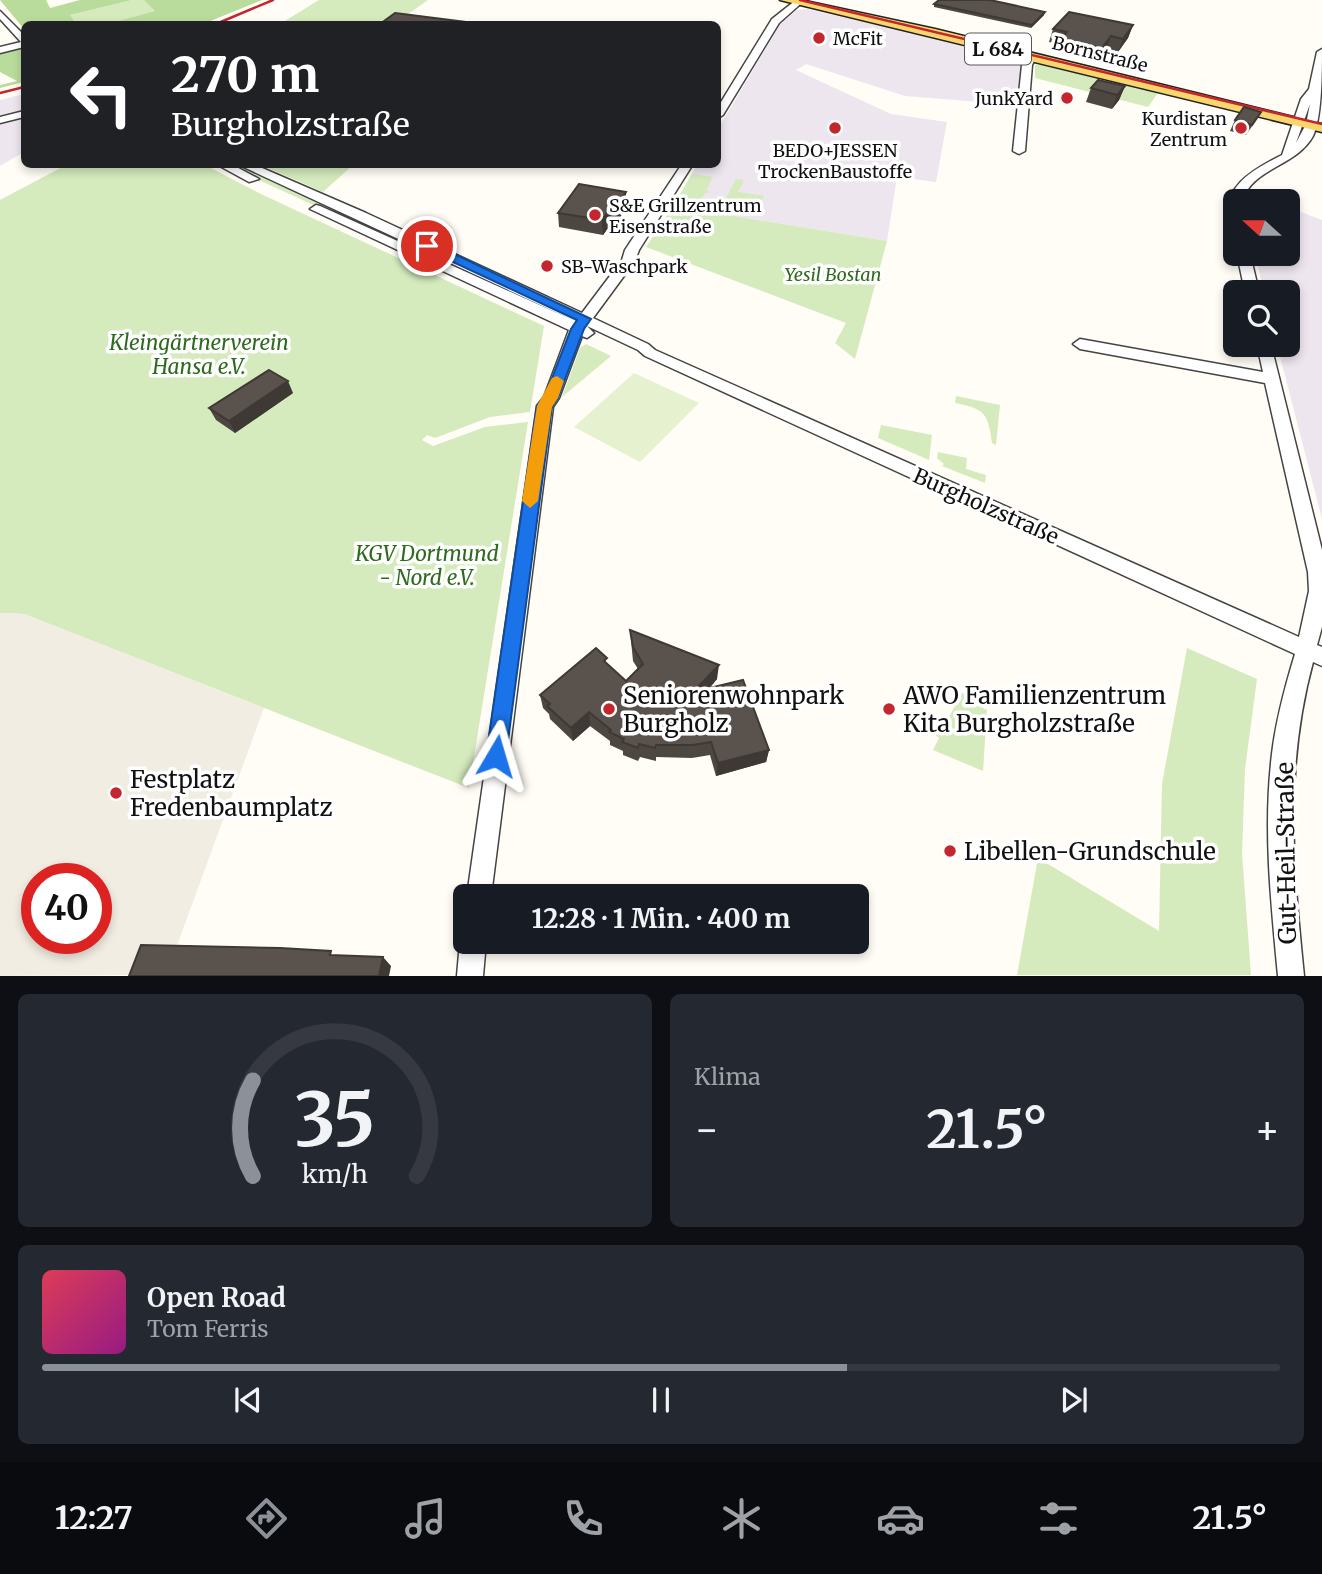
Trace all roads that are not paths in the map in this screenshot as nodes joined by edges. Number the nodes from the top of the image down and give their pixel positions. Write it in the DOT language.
graph roads {
  1 [pos="823,0"];
  2 [pos="795,1"];
  3 [pos="0,14"];
  4 [pos="21,38"];
  5 [pos="21,43"];
  6 [pos="0,50"];
  7 [pos="1322,52"];
  8 [pos="1031,57"];
  9 [pos="721,110"];
  10 [pos="21,115"];
  11 [pos="0,120"];
  12 [pos="1312,120"];
  13 [pos="1019,151"];
  14 [pos="230,168"];
  15 [pos="251,168"];
  16 [pos="685,168"];
  17 [pos="1240,189"];
  18 [pos="576,322"];
  19 [pos="1080,344"];
  20 [pos="1267,357"];
  21 [pos="1272,379"];
  22 [pos="1314,653"];
  23 [pos="481,884"];
  24 [pos="472,954"];
  25 [pos="470,975"];
  26 [pos="1291,975"];
  1 -- 12 [label="main road, Bornstraße / L 684"];
  2 -- 8 [label="main road, Bornstraße / L 684"];
  2 -- 9 [label="street"];
  3 -- 4 [label="street"];
  5 -- 6 [label="street"];
  7 -- 12 [label="street"];
  8 -- 12 [label="main road, Bornstraße / L 684"];
  8 -- 13 [label="street"];
  10 -- 11 [label="street"];
  12 -- 17 [label="street"];
  14 -- 18 [label="street, Burgholzstraße"];
  15 -- 18 [label="street, Burgholzstraße"];
  16 -- 18 [label="street"];
  18 -- 22 [label="street, Burgholzstraße"];
  18 -- 23 [label="street"];
  19 -- 21 [label="street"];
  20 -- 21 [label="street, Gut-Heil-Straße"];
  21 -- 22 [label="street, Gut-Heil-Straße"];
  22 -- 26 [label="street, Gut-Heil-Straße"];
  24 -- 25 [label="street"];
}
